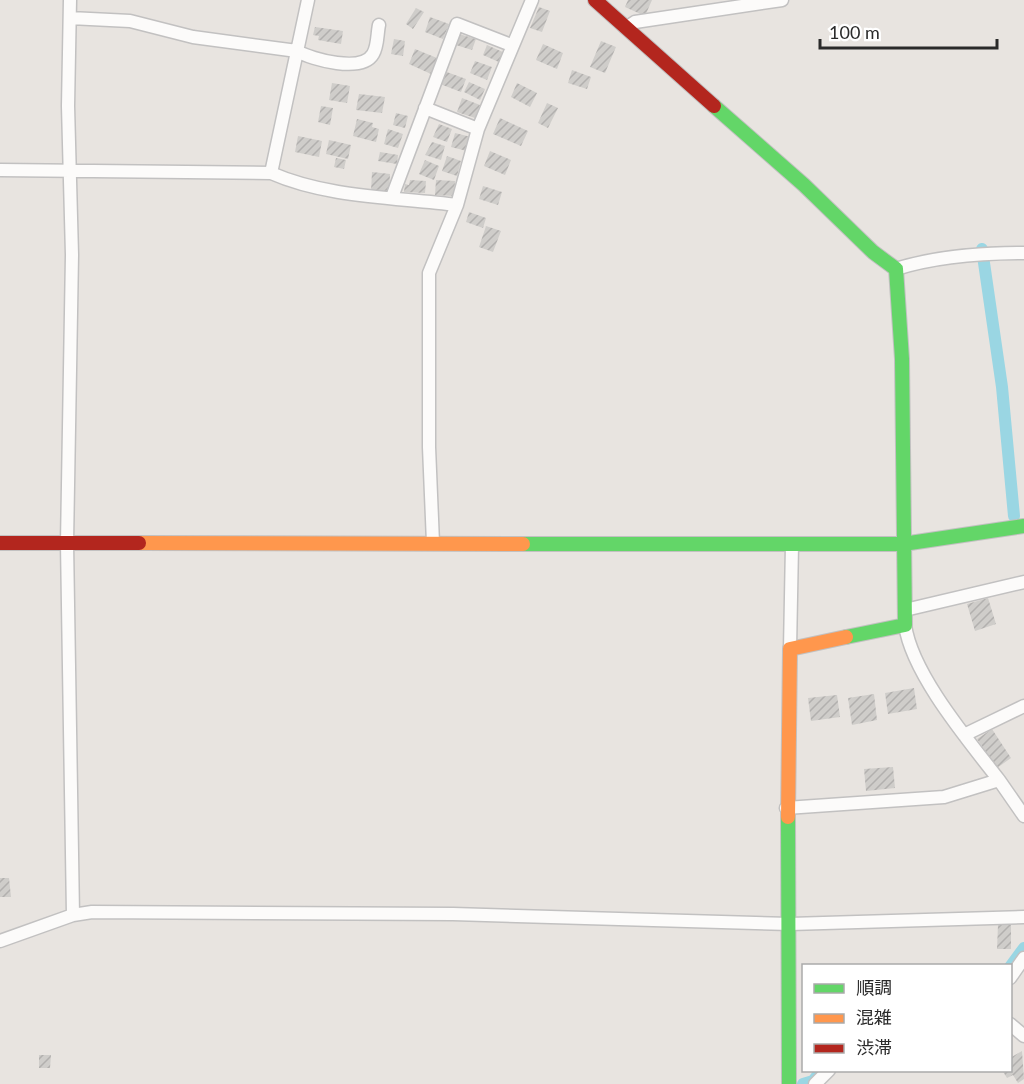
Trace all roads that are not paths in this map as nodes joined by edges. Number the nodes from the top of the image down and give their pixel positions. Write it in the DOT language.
graph roads {
  1 [pos="70,0"];
  2 [pos="308,0"];
  3 [pos="532,0"];
  4 [pos="595,0"];
  5 [pos="782,0"];
  6 [pos="70,18"];
  7 [pos="379,25"];
  8 [pos="626,28"];
  9 [pos="511,45"];
  10 [pos="297,51"];
  11 [pos="425,108"];
  12 [pos="478,129"];
  13 [pos="0,170"];
  14 [pos="69,170"];
  15 [pos="271,173"];
  16 [pos="392,197"];
  17 [pos="457,205"];
  18 [pos="1024,254"];
  19 [pos="896,269"];
  20 [pos="1024,526"];
  21 [pos="0,543"];
  22 [pos="68,543"];
  23 [pos="433,543"];
  24 [pos="903,544"];
  25 [pos="792,545"];
  26 [pos="1024,582"];
  27 [pos="905,610"];
  28 [pos="905,625"];
  29 [pos="790,649"];
  30 [pos="1024,706"];
  31 [pos="964,735"];
  32 [pos="999,780"];
  33 [pos="786,808"];
  34 [pos="1024,816"];
  35 [pos="73,915"];
  36 [pos="1024,917"];
  37 [pos="790,924"];
  38 [pos="0,941"];
  39 [pos="1024,958"];
  40 [pos="1012,976"];
  41 [pos="1012,1025"];
  42 [pos="1024,1036"];
  43 [pos="829,1072"];
  44 [pos="789,1083"];
  45 [pos="815,1084"];
  1 -- 6 [label="street"];
  2 -- 10 [label="street"];
  3 -- 9 [label="street"];
  4 -- 8 [label="street"];
  5 -- 8 [label="street"];
  6 -- 10 [label="street"];
  6 -- 14 [label="street"];
  7 -- 10 [label="street"];
  8 -- 19 [label="street"];
  9 -- 11 [label="street"];
  9 -- 12 [label="street"];
  10 -- 15 [label="street"];
  11 -- 12 [label="street"];
  11 -- 16 [label="street"];
  12 -- 17 [label="street"];
  13 -- 14 [label="street"];
  14 -- 15 [label="street"];
  14 -- 22 [label="street"];
  15 -- 16 [label="street"];
  16 -- 17 [label="street"];
  17 -- 23 [label="street"];
  18 -- 19 [label="street"];
  19 -- 24 [label="street"];
  20 -- 24 [label="street"];
  21 -- 22 [label="street"];
  22 -- 23 [label="street"];
  22 -- 35 [label="street"];
  23 -- 25 [label="street"];
  24 -- 25 [label="street"];
  24 -- 27 [label="street"];
  25 -- 29 [label="street"];
  26 -- 27 [label="street"];
  27 -- 28 [label="street"];
  28 -- 29 [label="street"];
  28 -- 31 [label="street"];
  29 -- 33 [label="street"];
  30 -- 31 [label="street"];
  31 -- 32 [label="street"];
  32 -- 33 [label="street"];
  32 -- 34 [label="street"];
  33 -- 37 [label="street"];
  35 -- 37 [label="street"];
  35 -- 38 [label="street"];
  36 -- 37 [label="street"];
  37 -- 44 [label="street"];
  39 -- 40 [label="street"];
  41 -- 42 [label="street"];
  43 -- 45 [label="street"];
}
